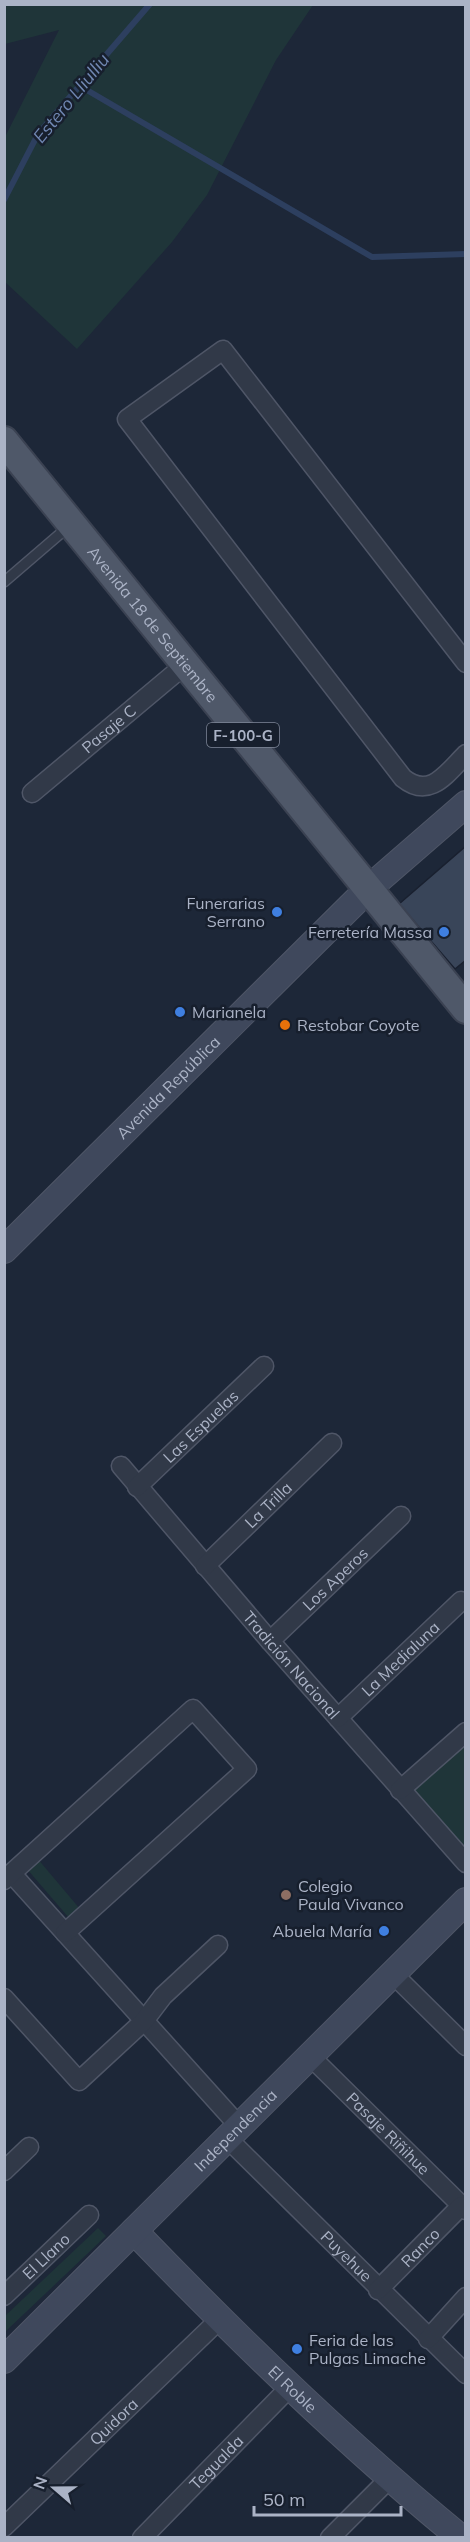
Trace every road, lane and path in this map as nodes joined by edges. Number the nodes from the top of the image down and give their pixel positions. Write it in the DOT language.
graph roads {
  1 [pos="13,451"];
  2 [pos="72,524"];
  3 [pos="4,582"];
  4 [pos="465,663"];
  5 [pos="186,664"];
  6 [pos="465,754"];
  7 [pos="32,793"];
  8 [pos="465,804"];
  9 [pos="368,889"];
  10 [pos="465,1009"];
  11 [pos="4,1250"];
  12 [pos="264,1366"];
  13 [pos="332,1443"];
  14 [pos="121,1466"];
  15 [pos="137,1486"];
  16 [pos="401,1516"];
  17 [pos="205,1566"];
  18 [pos="461,1600"];
  19 [pos="270,1641"];
  20 [pos="339,1718"];
  21 [pos="465,1732"];
  22 [pos="400,1790"];
  23 [pos="465,1863"];
  24 [pos="8,1877"];
  25 [pos="465,1901"];
  26 [pos="65,1933"];
  27 [pos="218,1945"];
  28 [pos="392,1973"];
  29 [pos="4,1998"];
  30 [pos="144,2021"];
  31 [pos="465,2046"];
  32 [pos="310,2056"];
  33 [pos="233,2132"];
  34 [pos="29,2147"];
  35 [pos="4,2171"];
  36 [pos="463,2208"];
  37 [pos="89,2215"];
  38 [pos="134,2231"];
  39 [pos="378,2290"];
  40 [pos="4,2296"];
  41 [pos="465,2297"];
  42 [pos="221,2318"];
  43 [pos="428,2339"];
  44 [pos="4,2360"];
  45 [pos="465,2374"];
  46 [pos="291,2386"];
  47 [pos="389,2479"];
  48 [pos="4,2527"];
  49 [pos="142,2538"];
  50 [pos="330,2538"];
  51 [pos="461,2538"];
  1 -- 2 [label="main road, Avenida 18 de Septiembre / F-100-G"];
  2 -- 3 [label="lane"];
  2 -- 5 [label="main road, Avenida 18 de Septiembre / F-100-G"];
  4 -- 6 [label="street"];
  5 -- 7 [label="street, Pasaje C"];
  5 -- 9 [label="main road, Avenida 18 de Septiembre / F-100-G"];
  8 -- 9 [label="main road, Avenida República"];
  9 -- 10 [label="main road, Avenida 18 de Septiembre / F-100-G"];
  9 -- 11 [label="main road, Avenida República"];
  12 -- 15 [label="street, Las Espuelas"];
  13 -- 17 [label="street, La Trilla"];
  14 -- 15 [label="street, Tradición Nacional"];
  15 -- 17 [label="street, Tradición Nacional"];
  16 -- 19 [label="street, Los Aperos"];
  17 -- 19 [label="street, Tradición Nacional"];
  18 -- 20 [label="street, La Medialuna"];
  19 -- 20 [label="street, Tradición Nacional"];
  20 -- 22 [label="street, Tradición Nacional"];
  21 -- 22 [label="street"];
  22 -- 23 [label="street, Tradición Nacional"];
  24 -- 26 [label="street, Puyehue"];
  24 -- 26 [label="street"];
  25 -- 28 [label="main road, Independencia"];
  26 -- 30 [label="street, Puyehue"];
  27 -- 30 [label="street"];
  28 -- 31 [label="street"];
  28 -- 32 [label="main road, Independencia"];
  29 -- 30 [label="street"];
  30 -- 33 [label="street, Puyehue"];
  32 -- 33 [label="main road, Independencia"];
  32 -- 36 [label="street, Pasaje Riñihue"];
  33 -- 38 [label="main road, Independencia"];
  33 -- 39 [label="street, Puyehue"];
  34 -- 35 [label="street"];
  36 -- 39 [label="street, Ranco"];
  37 -- 40 [label="street, El Llano"];
  38 -- 42 [label="main road, El Roble"];
  38 -- 44 [label="main road, Independencia"];
  39 -- 43 [label="street, Puyehue"];
  41 -- 43 [label="street"];
  42 -- 46 [label="main road, El Roble"];
  42 -- 48 [label="street, Quidora"];
  43 -- 45 [label="street, Puyehue"];
  46 -- 47 [label="main road, El Roble"];
  46 -- 49 [label="street, Tegualda"];
  47 -- 50 [label="street"];
  47 -- 51 [label="main road, El Roble"];
}
